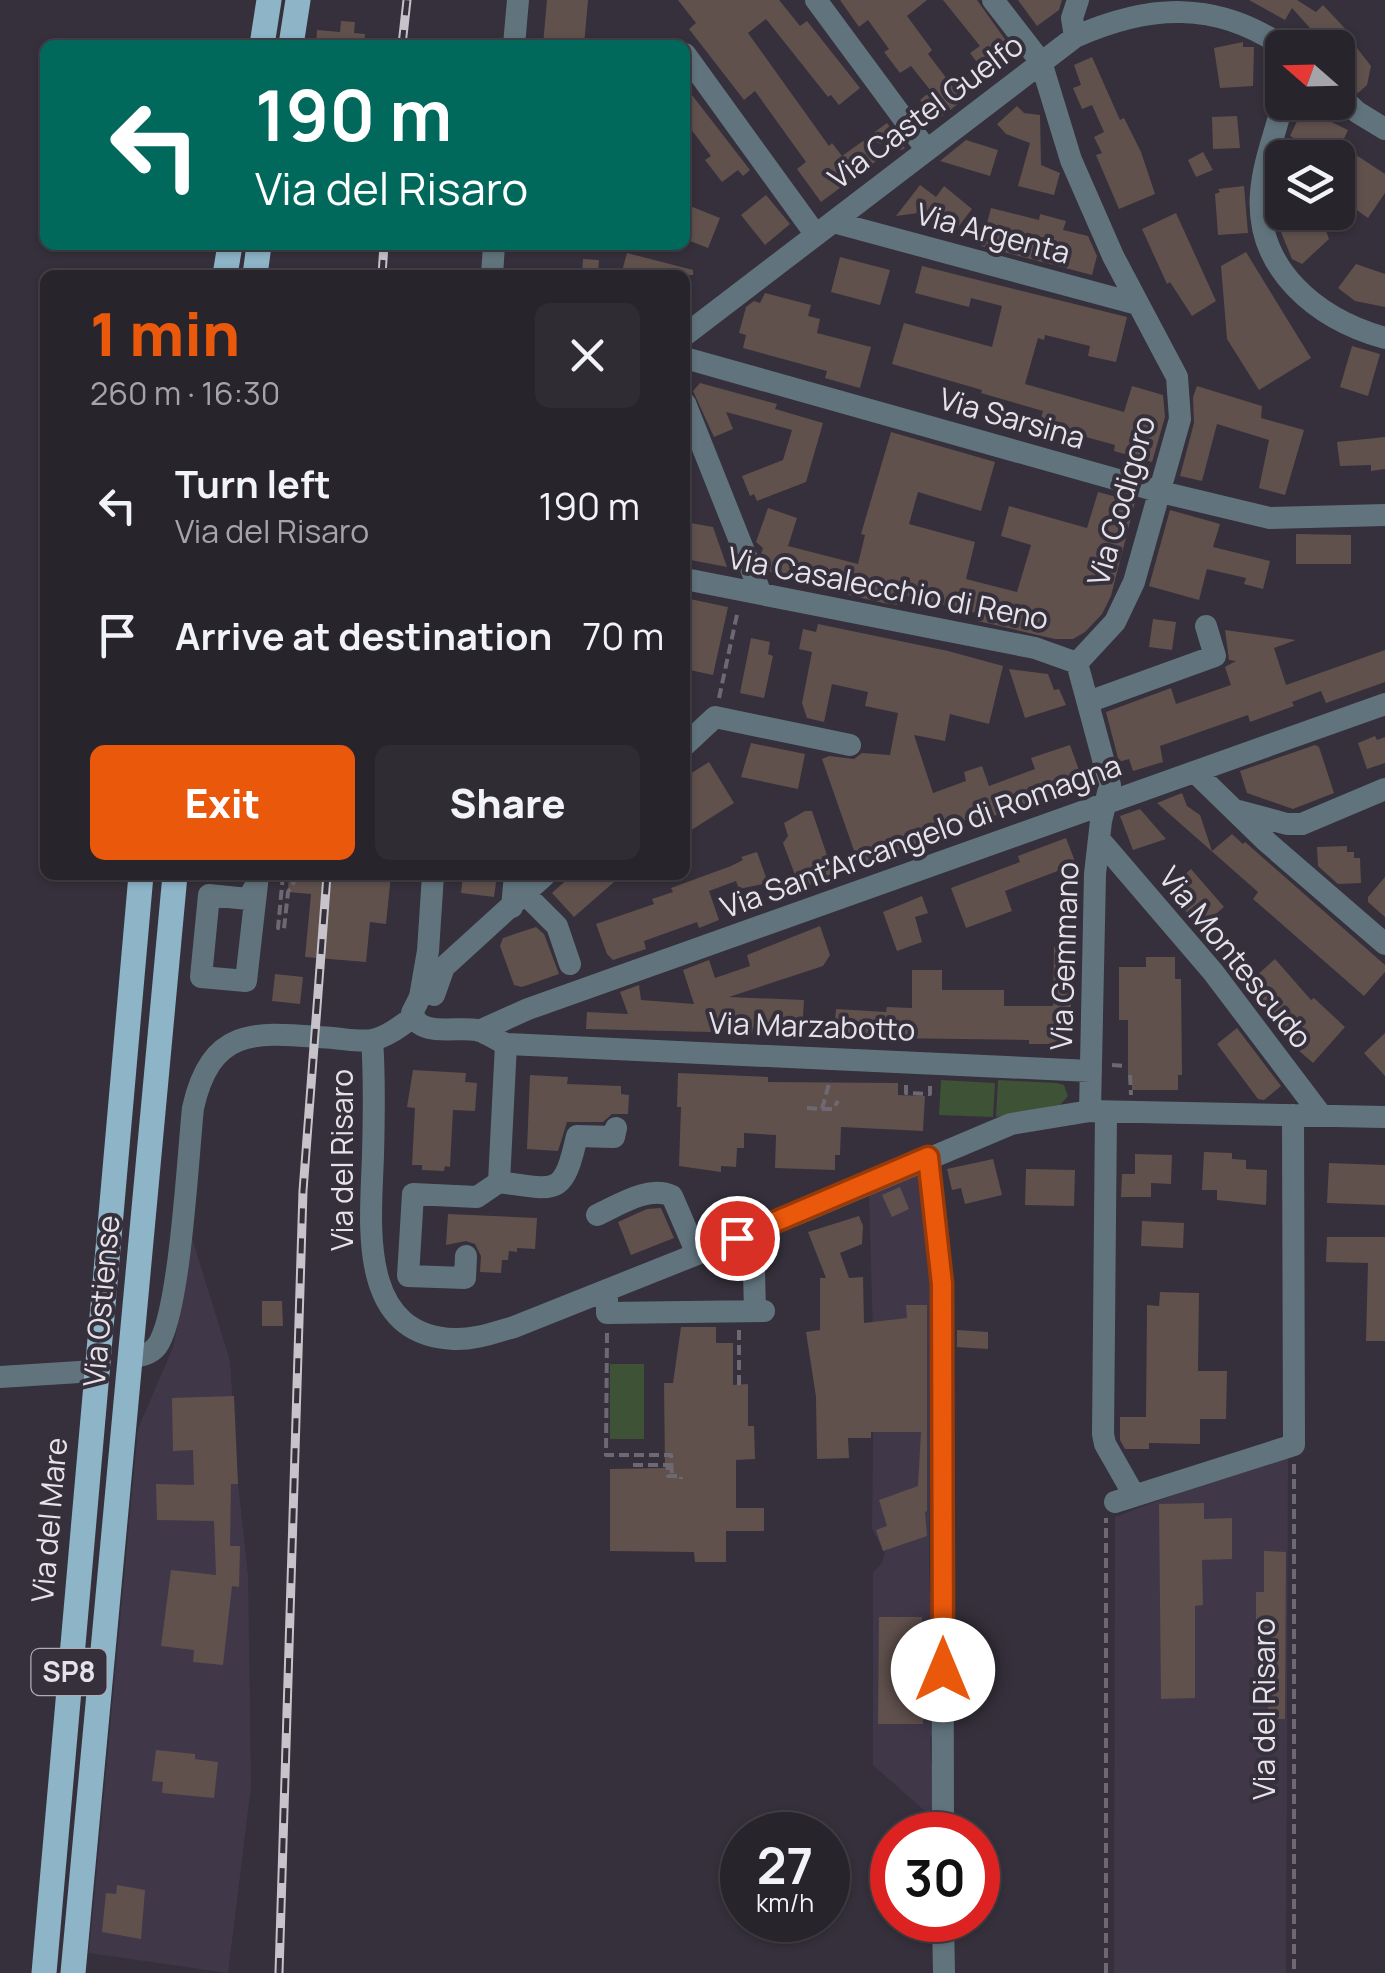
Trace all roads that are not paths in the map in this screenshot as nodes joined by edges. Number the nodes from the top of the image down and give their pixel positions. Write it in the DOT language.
graph roads {
  1 [pos="269,0"];
  2 [pos="298,0"];
  3 [pos="518,0"];
  4 [pos="816,0"];
  5 [pos="992,0"];
  6 [pos="1078,0"];
  7 [pos="1265,35"];
  8 [pos="1075,37"];
  9 [pos="263,40"];
  10 [pos="292,40"];
  11 [pos="514,40"];
  12 [pos="690,60"];
  13 [pos="1041,62"];
  14 [pos="1355,110"];
  15 [pos="1279,120"];
  16 [pos="1385,129"];
  17 [pos="926,149"];
  18 [pos="824,228"];
  19 [pos="1137,304"];
  20 [pos="690,331"];
  21 [pos="1385,338"];
  22 [pos="690,359"];
  23 [pos="690,418"];
  24 [pos="1161,492"];
  25 [pos="1385,515"];
  26 [pos="690,580"];
  27 [pos="751,592"];
  28 [pos="1206,626"];
  29 [pos="1077,663"];
  30 [pos="1088,702"];
  31 [pos="1385,704"];
  32 [pos="690,741"];
  33 [pos="850,745"];
  34 [pos="1195,772"];
  35 [pos="1385,789"];
  36 [pos="1106,802"];
  37 [pos="1236,810"];
  38 [pos="1099,840"];
  39 [pos="140,880"];
  40 [pos="175,880"];
  41 [pos="434,880"];
  42 [pos="517,892"];
  43 [pos="1385,944"];
  44 [pos="435,964"];
  45 [pos="570,964"];
  46 [pos="422,1003"];
  47 [pos="479,1031"];
  48 [pos="361,1040"];
  49 [pos="506,1055"];
  50 [pos="1100,1068"];
  51 [pos="1105,1107"];
  52 [pos="1293,1115"];
  53 [pos="1321,1116"];
  54 [pos="1385,1117"];
  55 [pos="616,1128"];
  56 [pos="928,1157"];
  57 [pos="499,1182"];
  58 [pos="597,1215"];
  59 [pos="742,1240"];
  60 [pos="697,1254"];
  61 [pos="466,1256"];
  62 [pos="607,1302"];
  63 [pos="129,1357"];
  64 [pos="95,1370"];
  65 [pos="0,1377"];
  66 [pos="943,1812"];
  67 [pos="944,1942"];
  68 [pos="44,1973"];
  69 [pos="73,1973"];
  70 [pos="944,1973"];
  1 -- 9 [label="main road"];
  2 -- 10 [label="main road"];
  3 -- 11 [label="street"];
  4 -- 17 [label="street"];
  5 -- 13 [label="street, Via Codigoro"];
  6 -- 8 [label="street"];
  7 -- 8 [label="street, Via Castel Guelfo"];
  8 -- 13 [label="street, Via Castel Guelfo"];
  12 -- 18 [label="street"];
  13 -- 17 [label="street, Via Castel Guelfo"];
  13 -- 19 [label="street, Via Codigoro"];
  14 -- 16 [label="street"];
  15 -- 21 [label="street"];
  17 -- 18 [label="street, Via Castel Guelfo"];
  18 -- 19 [label="street, Via Argenta"];
  18 -- 20 [label="street, Via Castel Guelfo"];
  19 -- 24 [label="street, Via Codigoro"];
  22 -- 24 [label="street, Via Sarsina"];
  23 -- 27 [label="street"];
  24 -- 25 [label="street, Via Sarsina"];
  24 -- 29 [label="street, Via Codigoro"];
  26 -- 27 [label="street, Via Casalecchio di Reno"];
  27 -- 29 [label="street, Via Casalecchio di Reno"];
  28 -- 30 [label="street"];
  29 -- 30 [label="street"];
  30 -- 36 [label="street"];
  31 -- 34 [label="street, Via Sant'Arcangelo di Romagna"];
  32 -- 33 [label="street"];
  34 -- 36 [label="street, Via Sant'Arcangelo di Romagna"];
  34 -- 37 [label="street"];
  35 -- 37 [label="street"];
  36 -- 38 [label="street, Via Gemmano"];
  36 -- 47 [label="street, Via Sant'Arcangelo di Romagna"];
  37 -- 43 [label="street"];
  38 -- 50 [label="street, Via Gemmano"];
  38 -- 53 [label="street, Via Montescudo"];
  39 -- 64 [label="main road, Via del Mare / SP8"];
  40 -- 63 [label="main road, Via Ostiense"];
  41 -- 44 [label="street"];
  42 -- 44 [label="street"];
  42 -- 45 [label="street"];
  44 -- 46 [label="street"];
  46 -- 47 [label="street"];
  46 -- 48 [label="street"];
  47 -- 49 [label="street"];
  48 -- 62 [label="street, Via del Risaro"];
  48 -- 63 [label="street, Via del Risaro"];
  49 -- 50 [label="street, Via Marzabotto"];
  49 -- 57 [label="street"];
  50 -- 51 [label="street, Via Gemmano"];
  51 -- 52 [label="street, Via del Risaro"];
  51 -- 52 [label="street"];
  51 -- 56 [label="street, Via del Risaro"];
  52 -- 53 [label="street, Via del Risaro"];
  53 -- 54 [label="street, Via del Risaro"];
  55 -- 57 [label="street"];
  56 -- 59 [label="street, Via del Risaro"];
  56 -- 66 [label="street"];
  57 -- 61 [label="street"];
  58 -- 60 [label="street"];
  59 -- 60 [label="street, Via del Risaro"];
  59 -- 62 [label="street"];
  60 -- 62 [label="street, Via del Risaro"];
  63 -- 69 [label="main road, Via Ostiense"];
  64 -- 65 [label="street"];
  64 -- 68 [label="main road, Via del Mare / SP8"];
  67 -- 70 [label="street"];
}
